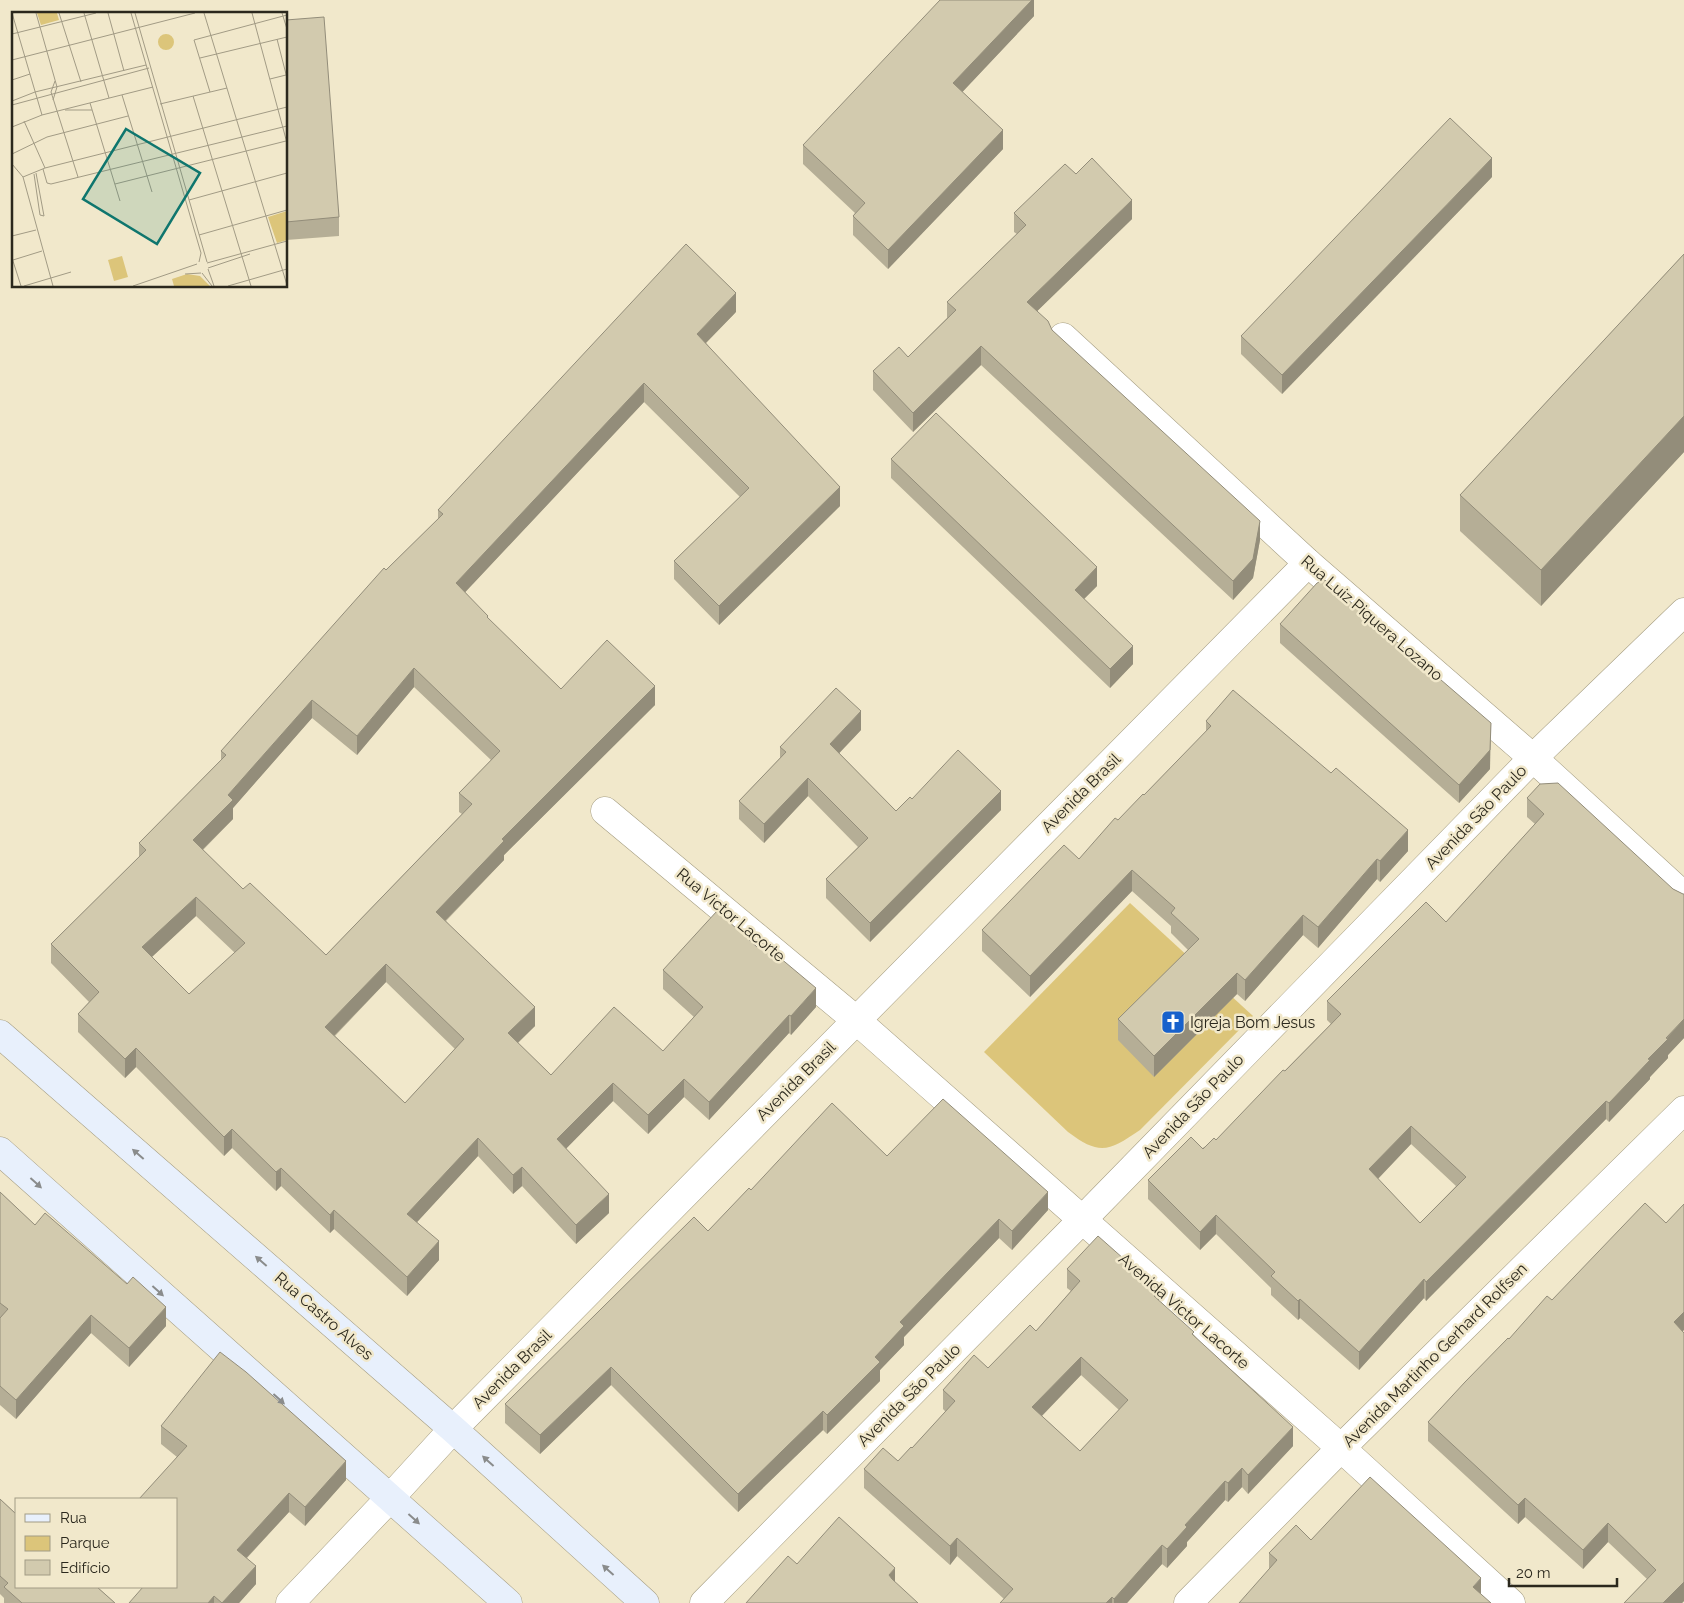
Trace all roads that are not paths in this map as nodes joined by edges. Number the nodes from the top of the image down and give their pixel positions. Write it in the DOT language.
graph roads {
  1 [pos="1063,336"];
  2 [pos="1308,563"];
  3 [pos="1684,612"];
  4 [pos="1533,758"];
  5 [pos="605,811"];
  6 [pos="1684,896"];
  7 [pos="856,1020"];
  8 [pos="0,1034"];
  9 [pos="1684,1110"];
  10 [pos="0,1151"];
  11 [pos="1082,1220"];
  12 [pos="453,1429"];
  13 [pos="1341,1448"];
  14 [pos="390,1498"];
  15 [pos="290,1603"];
  16 [pos="508,1603"];
  17 [pos="644,1603"];
  18 [pos="704,1603"];
  19 [pos="1188,1603"];
  20 [pos="1511,1603"];
  1 -- 2 [label="street, Rua Luiz Piquera Lozano"];
  2 -- 4 [label="street, Rua Luiz Piquera Lozano"];
  2 -- 7 [label="street, Avenida Brasil"];
  3 -- 4 [label="street, Avenida São Paulo"];
  4 -- 6 [label="street, Rua Luiz Piquera Lozano"];
  4 -- 11 [label="street, Avenida São Paulo"];
  5 -- 7 [label="street, Rua Victor Lacorte"];
  7 -- 11 [label="street, Avenida Victor Lacorte"];
  7 -- 12 [label="street, Avenida Brasil"];
  12 -- 8 [label="main road, Rua Castro Alves, one-way"];
  9 -- 13 [label="street, Avenida Martinho Gerhard Rolfsen"];
  10 -- 14 [label="main road, one-way"];
  11 -- 13 [label="street, Avenida Victor Lacorte"];
  11 -- 18 [label="street, Avenida São Paulo"];
  12 -- 14 [label="street, Avenida Brasil"];
  17 -- 12 [label="main road, Rua Castro Alves, one-way"];
  13 -- 19 [label="street, Avenida Martinho Gerhard Rolfsen"];
  13 -- 20 [label="street, Avenida Victor Lacorte"];
  14 -- 15 [label="street, Avenida Brasil"];
  14 -- 16 [label="main road, one-way"];
}
